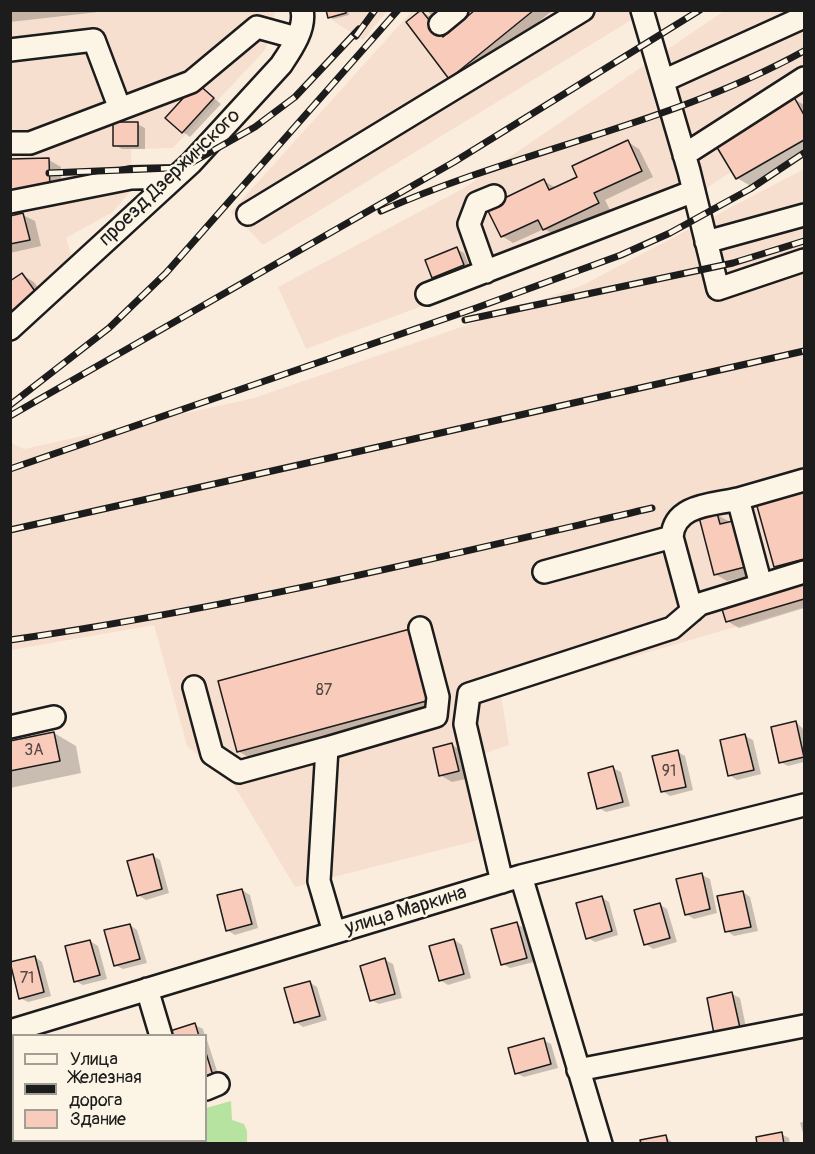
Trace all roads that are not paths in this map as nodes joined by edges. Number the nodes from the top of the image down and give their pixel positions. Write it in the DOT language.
graph roads {
  1 [pos="302,10"];
  2 [pos="457,10"];
  3 [pos="583,10"];
  4 [pos="642,10"];
  5 [pos="804,17"];
  6 [pos="259,19"];
  7 [pos="441,24"];
  8 [pos="297,38"];
  9 [pos="10,50"];
  10 [pos="804,78"];
  11 [pos="663,81"];
  12 [pos="120,109"];
  13 [pos="10,143"];
  14 [pos="684,155"];
  15 [pos="175,177"];
  16 [pos="694,191"];
  17 [pos="494,196"];
  18 [pos="10,202"];
  19 [pos="248,214"];
  20 [pos="804,214"];
  21 [pos="706,242"];
  22 [pos="804,260"];
  23 [pos="486,272"];
  24 [pos="427,294"];
  25 [pos="10,329"];
  26 [pos="804,480"];
  27 [pos="738,499"];
  28 [pos="672,537"];
  29 [pos="544,572"];
  30 [pos="804,572"];
  31 [pos="762,585"];
  32 [pos="692,610"];
  33 [pos="420,628"];
  34 [pos="194,687"];
  35 [pos="54,717"];
  36 [pos="10,727"];
  37 [pos="327,748"];
  38 [pos="804,805"];
  39 [pos="512,879"];
  40 [pos="334,932"];
  41 [pos="147,989"];
  42 [pos="804,1026"];
  43 [pos="10,1030"];
  44 [pos="161,1034"];
  45 [pos="578,1071"];
  46 [pos="601,1143"];
  1 -- 8 [label="street, проезд Дзержинского"];
  2 -- 7 [label="street"];
  3 -- 19 [label="street"];
  4 -- 11 [label="street"];
  5 -- 11 [label="street"];
  6 -- 8 [label="street"];
  6 -- 12 [label="street"];
  8 -- 15 [label="street, проезд Дзержинского"];
  9 -- 12 [label="street"];
  10 -- 14 [label="street"];
  11 -- 14 [label="street"];
  12 -- 13 [label="street"];
  14 -- 16 [label="street"];
  15 -- 18 [label="street"];
  15 -- 25 [label="street, проезд Дзержинского"];
  16 -- 21 [label="street"];
  16 -- 23 [label="street"];
  17 -- 23 [label="street"];
  20 -- 21 [label="street"];
  21 -- 22 [label="street"];
  23 -- 24 [label="street"];
  26 -- 27 [label="street"];
  27 -- 28 [label="street"];
  27 -- 31 [label="street"];
  28 -- 29 [label="street"];
  28 -- 32 [label="street"];
  30 -- 31 [label="street"];
  31 -- 32 [label="street"];
  32 -- 39 [label="street"];
  33 -- 37 [label="street"];
  34 -- 37 [label="street"];
  35 -- 36 [label="street"];
  37 -- 40 [label="street"];
  38 -- 39 [label="street, улица Маркина"];
  39 -- 40 [label="street, улица Маркина"];
  39 -- 45 [label="street"];
  40 -- 41 [label="street, улица Маркина"];
  41 -- 43 [label="street, улица Маркина"];
  41 -- 44 [label="street"];
  42 -- 45 [label="street"];
  45 -- 46 [label="street"];
}
